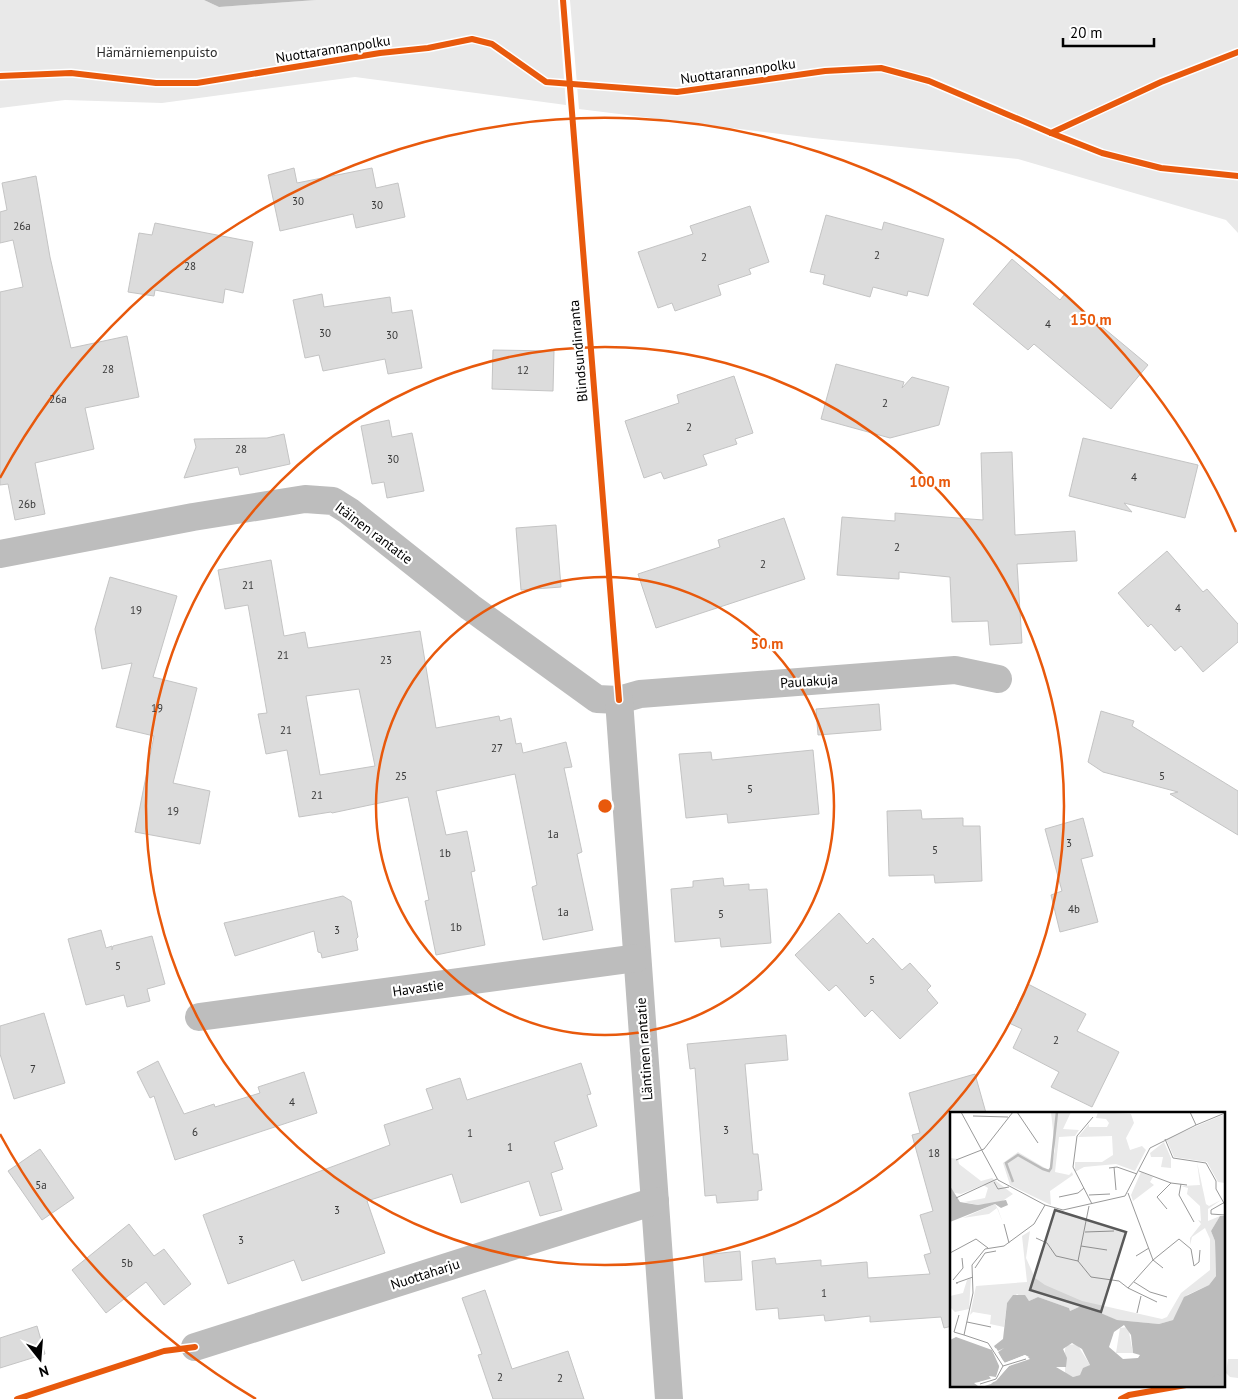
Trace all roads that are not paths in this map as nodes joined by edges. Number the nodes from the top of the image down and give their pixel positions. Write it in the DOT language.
graph roads {
  1 [pos="0,554"];
  2 [pos="998,679"];
  3 [pos="619,700"];
  4 [pos="637,958"];
  5 [pos="199,1017"];
  6 [pos="655,1202"];
  7 [pos="195,1347"];
  8 [pos="669,1399"];
  1 -- 3 [label="street, Itäinen rantatie"];
  2 -- 3 [label="street, Paulakuja"];
  3 -- 4 [label="street, Läntinen rantatie"];
  4 -- 5 [label="street, Havastie"];
  4 -- 6 [label="street, Läntinen rantatie"];
  6 -- 7 [label="street, Nuottaharju"];
  6 -- 8 [label="street, Läntinen rantatie"];
}
